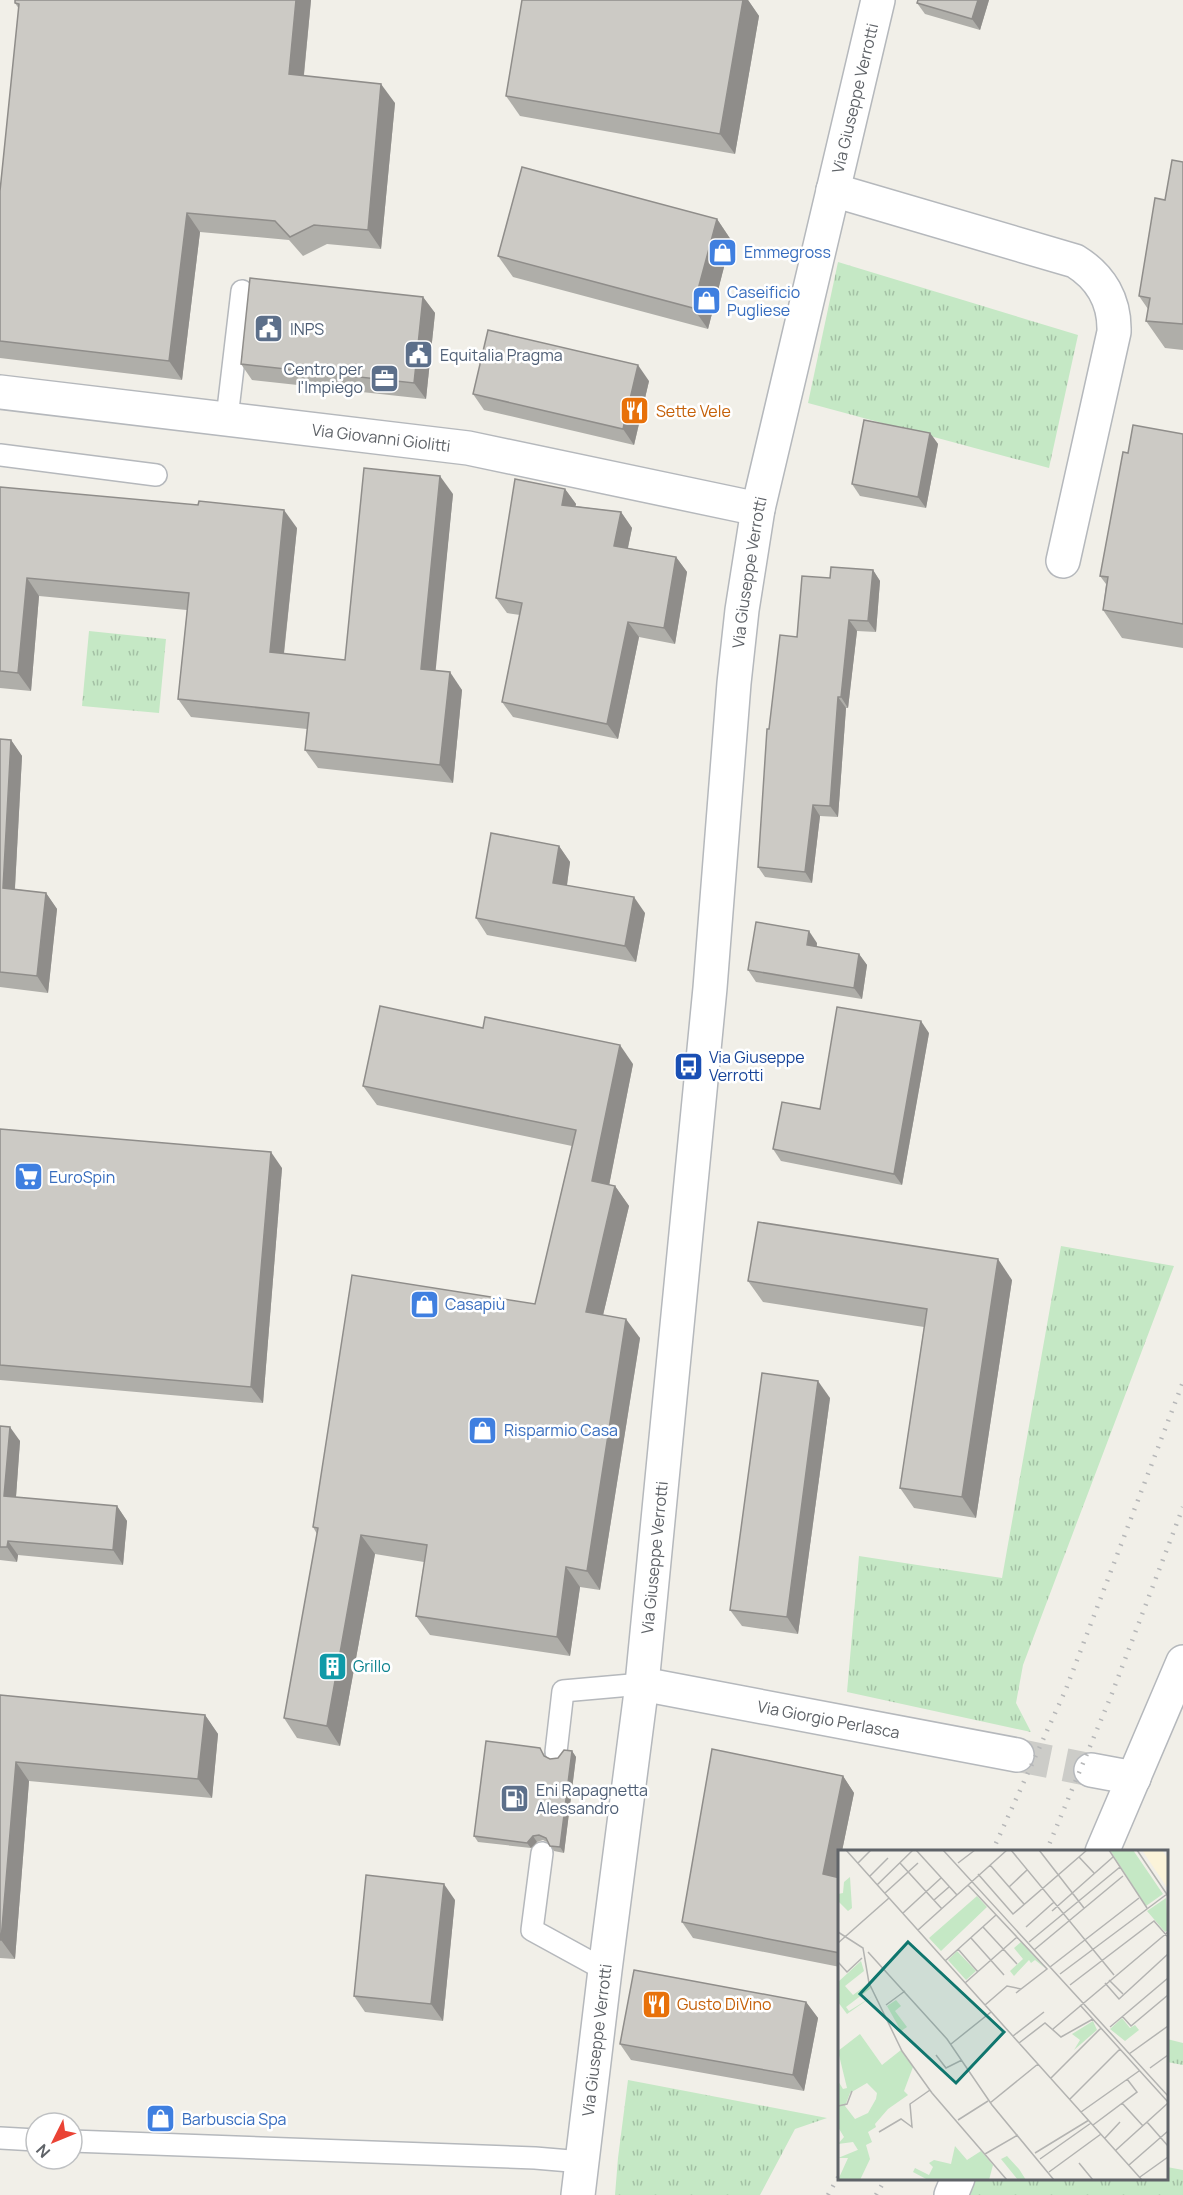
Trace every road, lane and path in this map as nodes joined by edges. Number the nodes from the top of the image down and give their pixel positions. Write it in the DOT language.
graph roads {
  1 [pos="878,0"];
  2 [pos="833,190"];
  3 [pos="242,291"];
  4 [pos="0,392"];
  5 [pos="226,418"];
  6 [pos="0,455"];
  7 [pos="156,475"];
  8 [pos="758,509"];
  9 [pos="1063,561"];
  10 [pos="1183,1662"];
  11 [pos="642,1684"];
  12 [pos="556,1752"];
  13 [pos="1017,1755"];
  14 [pos="1091,1770"];
  15 [pos="1134,1778"];
  16 [pos="1102,1850"];
  17 [pos="542,1853"];
  18 [pos="604,1970"];
  19 [pos="0,2138"];
  20 [pos="24,2139"];
  21 [pos="84,2141"];
  22 [pos="582,2162"];
  23 [pos="957,2180"];
  24 [pos="578,2195"];
  25 [pos="951,2195"];
  1 -- 2 [label="street, Via Giuseppe Verrotti"];
  2 -- 8 [label="street, Via Giuseppe Verrotti"];
  2 -- 9 [label="street"];
  3 -- 5 [label="lane"];
  4 -- 5 [label="street, Via Giovanni Giolitti"];
  5 -- 8 [label="street, Via Giovanni Giolitti"];
  6 -- 7 [label="lane"];
  8 -- 11 [label="street, Via Giuseppe Verrotti"];
  10 -- 15 [label="street"];
  11 -- 12 [label="lane"];
  11 -- 13 [label="street, Via Giorgio Perlasca"];
  11 -- 18 [label="street, Via Giuseppe Verrotti"];
  14 -- 15 [label="street"];
  15 -- 16 [label="street"];
  17 -- 18 [label="lane"];
  18 -- 22 [label="street, Via Giuseppe Verrotti"];
  19 -- 20 [label="lane"];
  21 -- 22 [label="lane"];
  22 -- 24 [label="street, Via Giuseppe Verrotti"];
  23 -- 25 [label="street"];
}
